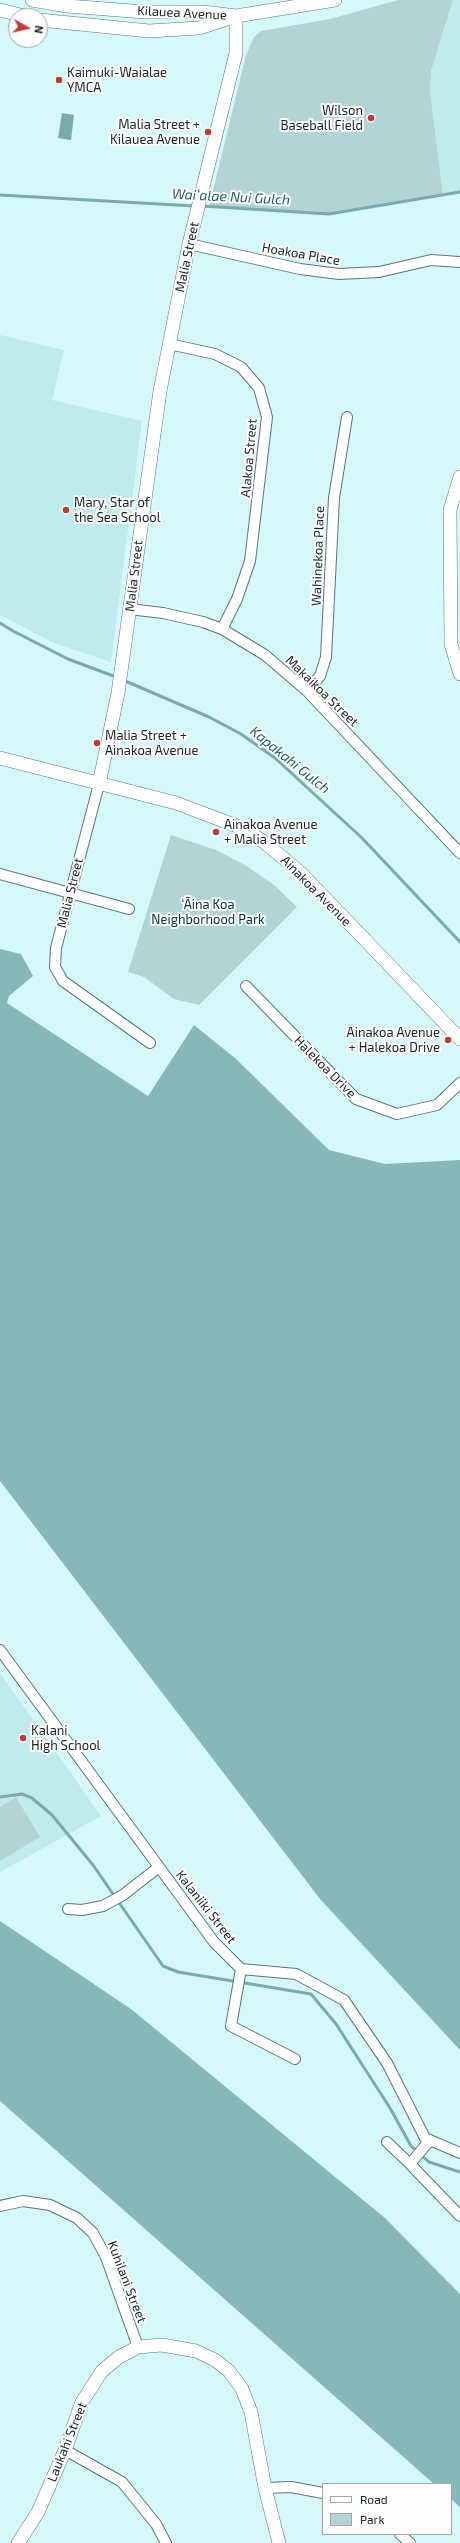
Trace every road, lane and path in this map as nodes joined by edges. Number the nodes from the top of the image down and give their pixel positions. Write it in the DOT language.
graph roads {
  1 [pos="32,0"];
  2 [pos="335,0"];
  3 [pos="236,16"];
  4 [pos="48,21"];
  5 [pos="189,244"];
  6 [pos="458,262"];
  7 [pos="169,344"];
  8 [pos="347,417"];
  9 [pos="460,477"];
  10 [pos="129,609"];
  11 [pos="222,630"];
  12 [pos="460,674"];
  13 [pos="307,691"];
  14 [pos="0,758"];
  15 [pos="99,784"];
  16 [pos="460,853"];
  17 [pos="0,874"];
  18 [pos="70,893"];
  19 [pos="129,909"];
  20 [pos="246,986"];
  21 [pos="460,1039"];
  22 [pos="150,1043"];
  23 [pos="460,1083"];
  24 [pos="0,1650"];
  25 [pos="159,1867"];
  26 [pos="68,1909"];
  27 [pos="241,1969"];
  28 [pos="295,2059"];
  29 [pos="430,2140"];
  30 [pos="387,2142"];
  31 [pos="460,2153"];
  32 [pos="416,2157"];
  33 [pos="0,2206"];
  34 [pos="460,2216"];
  35 [pos="138,2347"];
  36 [pos="65,2450"];
  37 [pos="265,2488"];
  38 [pos="322,2494"];
  39 [pos="401,2535"];
  40 [pos="18,2543"];
  41 [pos="166,2543"];
  42 [pos="279,2543"];
  43 [pos="410,2543"];
  1 -- 3 [label="street, Kilauea Avenue"];
  2 -- 3 [label="street, Kilauea Avenue"];
  3 -- 4 [label="street, Kilauea Avenue"];
  3 -- 5 [label="street, Malia Street"];
  5 -- 6 [label="street, Hoakoa Place"];
  5 -- 7 [label="street, Malia Street"];
  7 -- 10 [label="street, Malia Street"];
  7 -- 11 [label="street, Alakoa Street"];
  8 -- 13 [label="street, Wahinekoa Place"];
  9 -- 12 [label="street"];
  10 -- 11 [label="street, Makaikoa Street"];
  10 -- 15 [label="street, Malia Street"];
  11 -- 13 [label="street, Makaikoa Street"];
  13 -- 16 [label="street, Makaikoa Street"];
  14 -- 15 [label="street, Ainakoa Avenue"];
  15 -- 18 [label="street, Malia Street"];
  15 -- 21 [label="street, Ainakoa Avenue"];
  17 -- 18 [label="street"];
  18 -- 19 [label="street"];
  18 -- 22 [label="street, Malia Street"];
  20 -- 23 [label="street, Halekoa Drive"];
  24 -- 25 [label="street, Kalaniiki Street"];
  25 -- 26 [label="street"];
  25 -- 27 [label="street, Kalaniiki Street"];
  27 -- 28 [label="street"];
  27 -- 29 [label="street"];
  29 -- 31 [label="street"];
  29 -- 32 [label="street"];
  30 -- 32 [label="street"];
  32 -- 34 [label="street"];
  33 -- 35 [label="street, Kuhilani Street"];
  35 -- 36 [label="street, Laukahi Street"];
  35 -- 37 [label="street, Laukahi Street"];
  36 -- 40 [label="street, Laukahi Street"];
  36 -- 41 [label="street"];
  37 -- 38 [label="street"];
  37 -- 42 [label="street, Laukahi Street"];
  39 -- 43 [label="street"];
}
